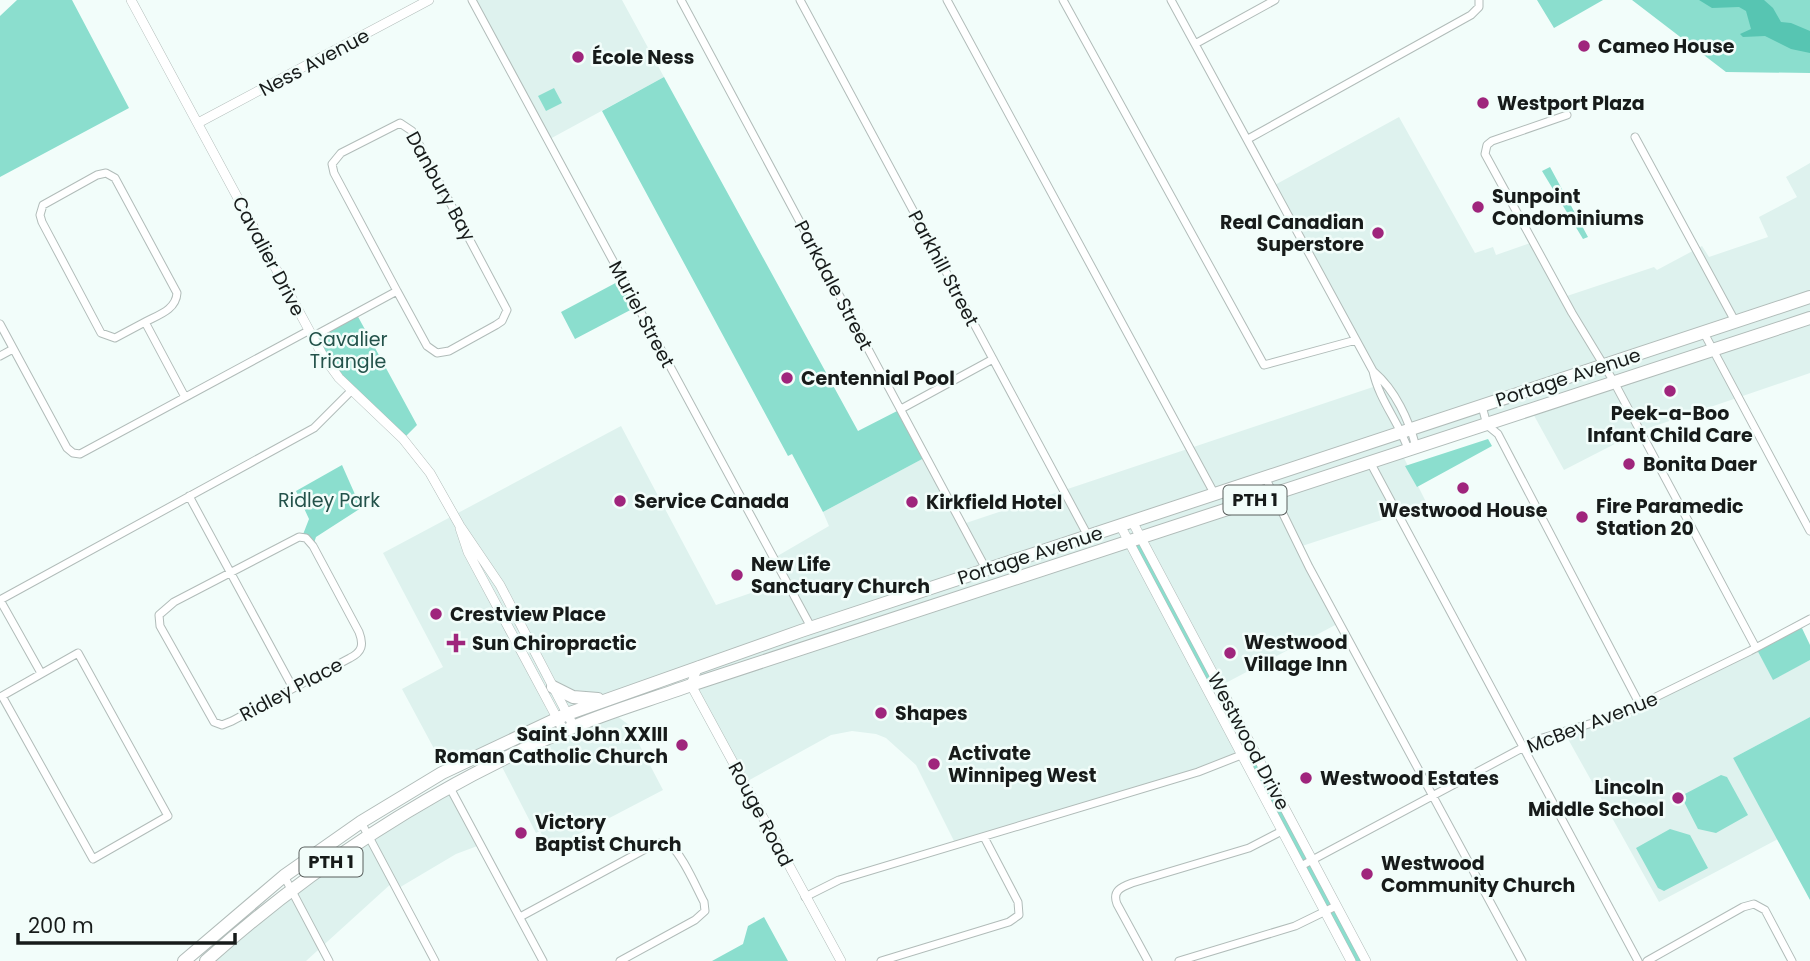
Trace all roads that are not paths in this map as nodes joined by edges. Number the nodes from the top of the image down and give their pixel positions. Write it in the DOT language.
graph roads {
  1 [pos="131,0"];
  2 [pos="429,0"];
  3 [pos="472,0"];
  4 [pos="681,0"];
  5 [pos="800,0"];
  6 [pos="947,0"];
  7 [pos="1063,0"];
  8 [pos="1171,0"];
  9 [pos="1275,0"];
  10 [pos="1479,0"];
  11 [pos="1195,44"];
  12 [pos="1567,115"];
  13 [pos="198,123"];
  14 [pos="1635,137"];
  15 [pos="1248,139"];
  16 [pos="397,291"];
  17 [pos="1810,297"];
  18 [pos="1810,318"];
  19 [pos="145,322"];
  20 [pos="1736,323"];
  21 [pos="0,324"];
  22 [pos="1704,333"];
  23 [pos="310,334"];
  24 [pos="1356,340"];
  25 [pos="13,349"];
  26 [pos="1714,349"];
  27 [pos="0,356"];
  28 [pos="993,359"];
  29 [pos="1604,366"];
  30 [pos="1614,382"];
  31 [pos="352,390"];
  32 [pos="185,397"];
  33 [pos="1487,404"];
  34 [pos="901,409"];
  35 [pos="1494,427"];
  36 [pos="1407,430"];
  37 [pos="1412,448"];
  38 [pos="1370,462"];
  39 [pos="1265,477"];
  40 [pos="1214,493"];
  41 [pos="1274,493"];
  42 [pos="190,496"];
  43 [pos="1126,523"];
  44 [pos="460,526"];
  45 [pos="1810,531"];
  46 [pos="1088,536"];
  47 [pos="1134,539"];
  48 [pos="986,569"];
  49 [pos="230,572"];
  50 [pos="0,600"];
  51 [pos="1810,619"];
  52 [pos="811,627"];
  53 [pos="1756,648"];
  54 [pos="692,668"];
  55 [pos="41,674"];
  56 [pos="691,685"];
  57 [pos="554,687"];
  58 [pos="293,688"];
  59 [pos="672,692"];
  60 [pos="609,698"];
  61 [pos="1640,705"];
  62 [pos="562,715"];
  63 [pos="569,729"];
  64 [pos="1523,748"];
  65 [pos="1254,750"];
  66 [pos="1243,754"];
  67 [pos="449,786"];
  68 [pos="1433,796"];
  69 [pos="361,822"];
  70 [pos="1282,831"];
  71 [pos="369,835"];
  72 [pos="984,837"];
  73 [pos="1312,860"];
  74 [pos="1301,866"];
  75 [pos="284,876"];
  76 [pos="291,890"];
  77 [pos="805,897"];
  78 [pos="1336,905"];
  79 [pos="1325,911"];
  80 [pos="520,918"];
  81 [pos="208,939"];
  82 [pos="213,958"];
  83 [pos="184,961"];
  84 [pos="329,961"];
  85 [pos="436,961"];
  86 [pos="542,961"];
  87 [pos="620,961"];
  88 [pos="841,961"];
  89 [pos="881,961"];
  90 [pos="1148,961"];
  91 [pos="1179,961"];
  92 [pos="1351,961"];
  93 [pos="1366,961"];
  94 [pos="1522,961"];
  95 [pos="1637,961"];
  96 [pos="1647,961"];
  97 [pos="1791,961"];
  1 -- 13 [label="street, Cavalier Drive"];
  2 -- 13 [label="street, Ness Avenue"];
  3 -- 52 [label="street, Muriel Street"];
  4 -- 34 [label="street, Parkdale Street"];
  5 -- 28 [label="street, Parkhill Street"];
  6 -- 40 [label="street"];
  7 -- 24 [label="street"];
  8 -- 11 [label="street"];
  9 -- 11 [label="street"];
  10 -- 15 [label="street"];
  11 -- 15 [label="street"];
  12 -- 29 [label="street"];
  13 -- 23 [label="street, Cavalier Drive"];
  14 -- 20 [label="street"];
  15 -- 24 [label="street"];
  16 -- 16 [label="street, Danbury Bay"];
  16 -- 23 [label="street"];
  17 -- 20 [label="highway, Portage Avenue / PTH 1"];
  18 -- 26 [label="highway, Portage Avenue / PTH 1"];
  19 -- 19 [label="street"];
  19 -- 32 [label="street"];
  20 -- 22 [label="highway, Portage Avenue / PTH 1"];
  21 -- 25 [label="street"];
  22 -- 26 [label="street"];
  22 -- 29 [label="highway, Portage Avenue / PTH 1"];
  23 -- 31 [label="street, Cavalier Drive"];
  23 -- 32 [label="street"];
  24 -- 36 [label="street"];
  25 -- 27 [label="street"];
  25 -- 32 [label="street"];
  26 -- 30 [label="highway, Portage Avenue / PTH 1"];
  26 -- 45 [label="street"];
  28 -- 34 [label="street"];
  28 -- 46 [label="street, Parkhill Street"];
  29 -- 30 [label="street"];
  29 -- 33 [label="highway, Portage Avenue / PTH 1"];
  30 -- 35 [label="highway, Portage Avenue / PTH 1"];
  30 -- 53 [label="street"];
  31 -- 42 [label="street"];
  31 -- 44 [label="street, Cavalier Drive"];
  33 -- 35 [label="street"];
  33 -- 36 [label="highway, Portage Avenue / PTH 1"];
  34 -- 48 [label="street, Parkdale Street"];
  35 -- 37 [label="highway, Portage Avenue / PTH 1"];
  35 -- 61 [label="street"];
  36 -- 37 [label="street"];
  36 -- 39 [label="highway, Portage Avenue / PTH 1"];
  37 -- 38 [label="highway, Portage Avenue / PTH 1"];
  38 -- 41 [label="highway, Portage Avenue / PTH 1"];
  38 -- 64 [label="street"];
  39 -- 40 [label="highway, Portage Avenue / PTH 1"];
  39 -- 41 [label="street"];
  40 -- 43 [label="highway, Portage Avenue / PTH 1"];
  41 -- 47 [label="highway, Portage Avenue / PTH 1"];
  41 -- 68 [label="street"];
  42 -- 49 [label="street"];
  42 -- 50 [label="street"];
  43 -- 46 [label="highway, Portage Avenue / PTH 1"];
  43 -- 47 [label="street, Westwood Drive"];
  44 -- 57 [label="street, Cavalier Drive"];
  44 -- 62 [label="street, Cavalier Drive"];
  46 -- 48 [label="highway, Portage Avenue / PTH 1"];
  47 -- 56 [label="highway, Portage Avenue / PTH 1"];
  47 -- 65 [label="street, Westwood Drive"];
  47 -- 66 [label="street, Westwood Drive"];
  48 -- 52 [label="highway, Portage Avenue / PTH 1"];
  49 -- 58 [label="street"];
  49 -- 58 [label="street, Ridley Place"];
  49 -- 58 [label="street, Ridley Place"];
  50 -- 55 [label="street"];
  51 -- 53 [label="street, McBey Avenue"];
  52 -- 54 [label="highway, Portage Avenue / PTH 1"];
  53 -- 61 [label="street, McBey Avenue"];
  54 -- 56 [label="street"];
  54 -- 59 [label="highway"];
  54 -- 60 [label="highway, Portage Avenue / PTH 1"];
  55 -- 55 [label="street"];
  56 -- 59 [label="highway, Portage Avenue / PTH 1"];
  56 -- 77 [label="street, Rouge Road"];
  57 -- 60 [label="highway"];
  57 -- 62 [label="street, Cavalier Drive"];
  59 -- 63 [label="highway, Portage Avenue / PTH 1"];
  60 -- 62 [label="highway, Portage Avenue / PTH 1"];
  61 -- 64 [label="street, McBey Avenue"];
  62 -- 63 [label="street, Cavalier Drive"];
  62 -- 69 [label="highway, Portage Avenue / PTH 1"];
  63 -- 67 [label="highway, Portage Avenue / PTH 1"];
  64 -- 68 [label="street, McBey Avenue"];
  64 -- 95 [label="street"];
  65 -- 66 [label="street"];
  65 -- 73 [label="street, Westwood Drive"];
  66 -- 70 [label="street, Westwood Drive"];
  66 -- 72 [label="street"];
  67 -- 71 [label="highway, Portage Avenue / PTH 1"];
  67 -- 80 [label="street"];
  68 -- 73 [label="street, McBey Avenue"];
  68 -- 94 [label="street"];
  69 -- 71 [label="street"];
  69 -- 75 [label="highway, Portage Avenue / PTH 1"];
  70 -- 74 [label="street, Westwood Drive"];
  70 -- 90 [label="street"];
  71 -- 76 [label="highway, Portage Avenue / PTH 1"];
  71 -- 85 [label="street"];
  72 -- 77 [label="street"];
  72 -- 89 [label="street"];
  73 -- 74 [label="street, McBey Avenue"];
  73 -- 78 [label="street, Westwood Drive"];
  74 -- 79 [label="street, Westwood Drive"];
  75 -- 76 [label="street"];
  75 -- 81 [label="highway, Portage Avenue / PTH 1"];
  76 -- 82 [label="highway, Portage Avenue / PTH 1"];
  76 -- 84 [label="street"];
  77 -- 88 [label="street, Rouge Road"];
  78 -- 79 [label="street"];
  78 -- 93 [label="street, Westwood Drive"];
  79 -- 91 [label="street"];
  79 -- 92 [label="street, Westwood Drive"];
  80 -- 86 [label="street"];
  80 -- 87 [label="street"];
  81 -- 82 [label="street"];
  81 -- 83 [label="highway, Portage Avenue / PTH 1"];
  96 -- 97 [label="street"];
}
